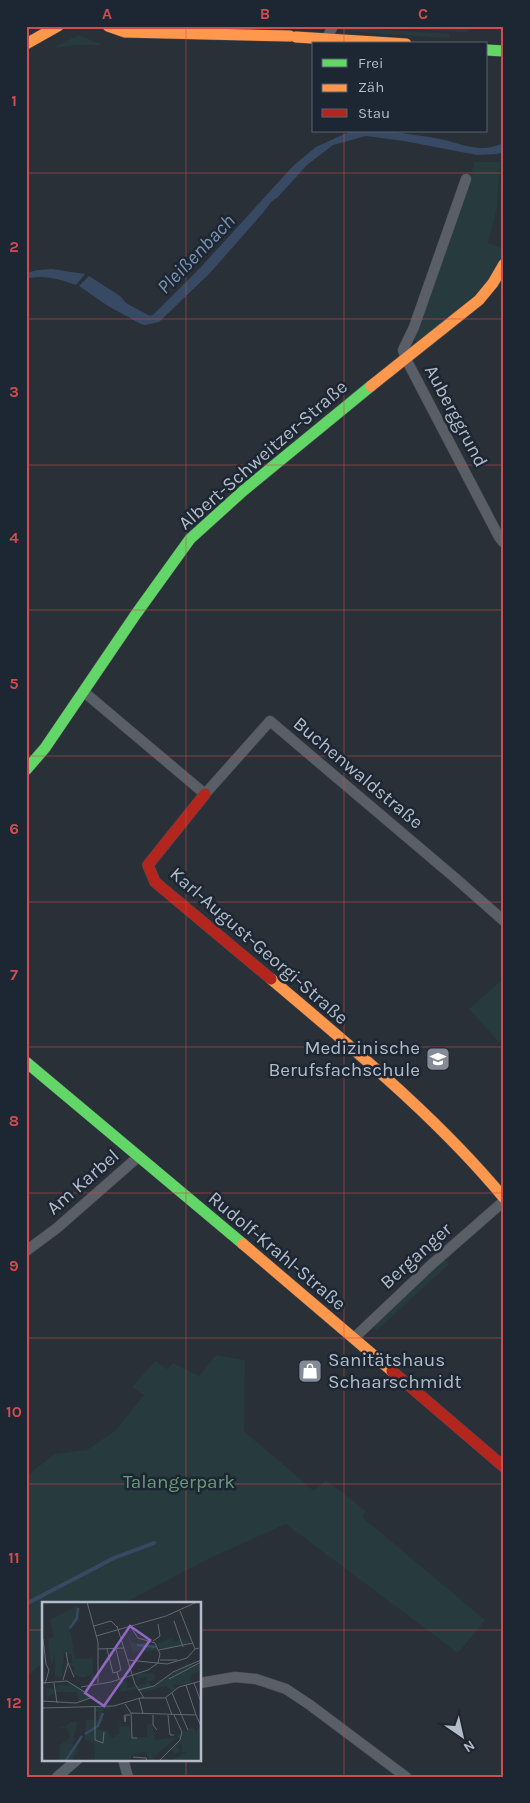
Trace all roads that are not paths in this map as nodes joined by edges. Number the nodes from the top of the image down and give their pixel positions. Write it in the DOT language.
graph roads {
  1 [pos="58,26"];
  2 [pos="108,26"];
  3 [pos="333,26"];
  4 [pos="327,38"];
  5 [pos="380,42"];
  6 [pos="26,44"];
  7 [pos="488,50"];
  8 [pos="504,51"];
  9 [pos="466,179"];
  10 [pos="504,264"];
  11 [pos="406,359"];
  12 [pos="504,543"];
  13 [pos="84,692"];
  14 [pos="26,770"];
  15 [pos="205,794"];
  16 [pos="504,921"];
  17 [pos="26,1062"];
  18 [pos="138,1157"];
  19 [pos="504,1199"];
  20 [pos="26,1251"];
  21 [pos="354,1338"];
  22 [pos="504,1467"];
  23 [pos="201,1683"];
  24 [pos="77,1760"];
  25 [pos="123,1760"];
  26 [pos="57,1777"];
  27 [pos="128,1777"];
  28 [pos="406,1777"];
  1 -- 6 [label="street"];
  2 -- 4 [label="street"];
  3 -- 4 [label="street"];
  4 -- 5 [label="street"];
  7 -- 8 [label="street"];
  9 -- 11 [label="street"];
  10 -- 11 [label="street, Albert-Schweitzer-Straße"];
  11 -- 12 [label="street, Auberggrund"];
  11 -- 13 [label="street, Albert-Schweitzer-Straße"];
  13 -- 14 [label="street, Albert-Schweitzer-Straße"];
  13 -- 15 [label="street"];
  15 -- 16 [label="street, Buchenwaldstraße"];
  15 -- 19 [label="street, Karl-August-Georgi-Straße"];
  17 -- 18 [label="street, Rudolf-Krahl-Straße"];
  18 -- 20 [label="street, Am Karbel"];
  18 -- 21 [label="street, Rudolf-Krahl-Straße"];
  19 -- 21 [label="street, Berganger"];
  21 -- 22 [label="street, Rudolf-Krahl-Straße"];
  23 -- 28 [label="street"];
  24 -- 26 [label="street"];
  25 -- 27 [label="street"];
}
